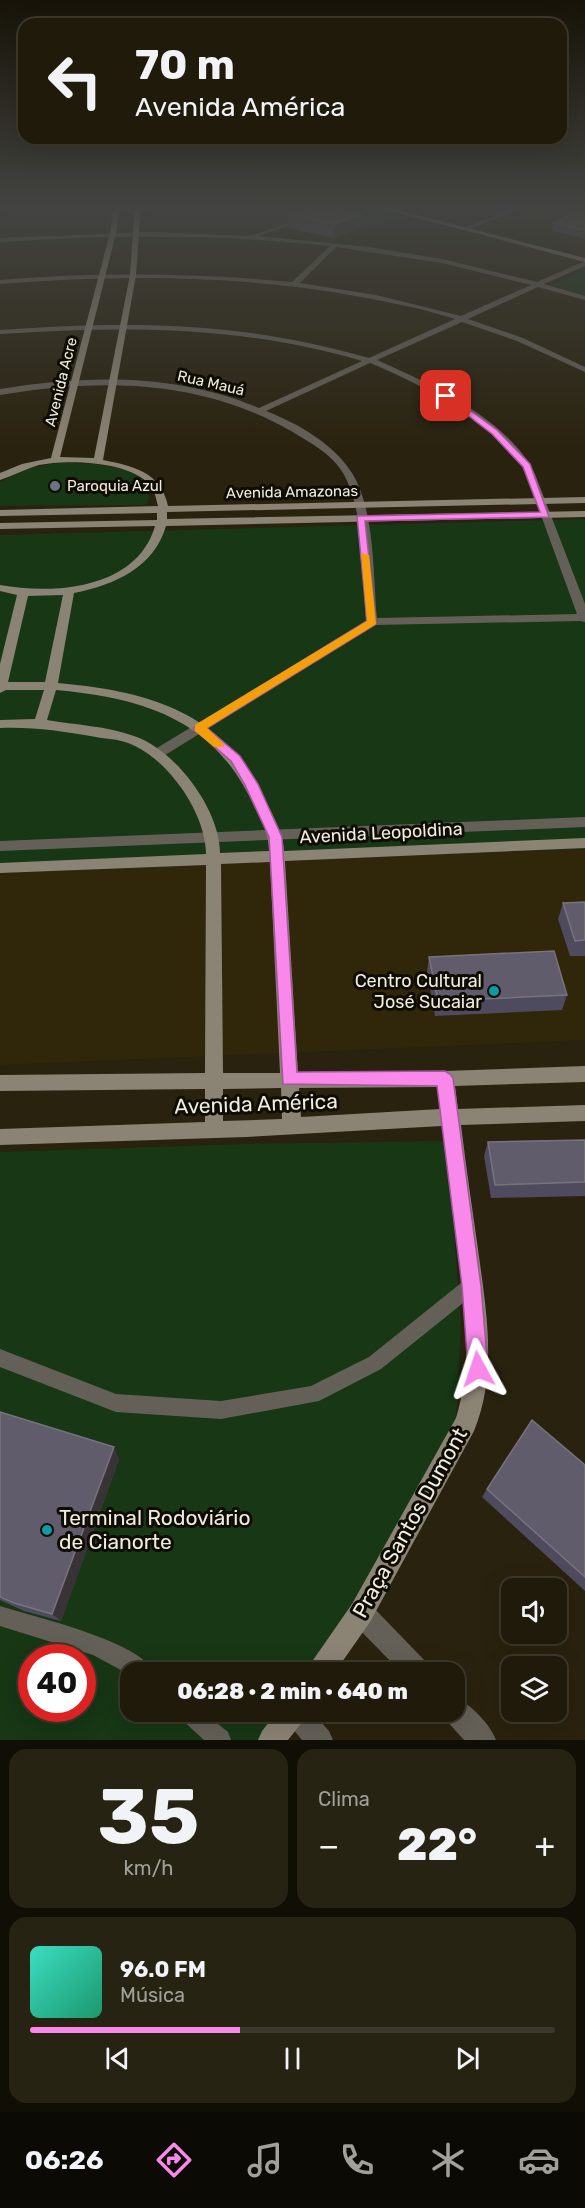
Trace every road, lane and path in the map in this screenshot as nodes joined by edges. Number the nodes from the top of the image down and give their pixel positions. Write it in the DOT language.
graph roads {
  1 [pos="99,286"];
  2 [pos="131,286"];
  3 [pos="300,286"];
  4 [pos="533,286"];
  5 [pos="545,286"];
  6 [pos="585,298"];
  7 [pos="461,320"];
  8 [pos="124,325"];
  9 [pos="88,326"];
  10 [pos="0,332"];
  11 [pos="368,362"];
  12 [pos="585,370"];
  13 [pos="113,381"];
  14 [pos="76,382"];
  15 [pos="0,392"];
  16 [pos="261,410"];
  17 [pos="56,459"];
  18 [pos="98,461"];
  19 [pos="0,477"];
  20 [pos="585,500"];
  21 [pos="540,502"];
  22 [pos="358,505"];
  23 [pos="163,510"];
  24 [pos="0,513"];
  25 [pos="585,514"];
  26 [pos="545,515"];
  27 [pos="360,518"];
  28 [pos="162,523"];
  29 [pos="0,526"];
  30 [pos="0,588"];
  31 [pos="69,591"];
  32 [pos="23,592"];
  33 [pos="585,618"];
  34 [pos="372,622"];
  35 [pos="51,686"];
  36 [pos="0,687"];
  37 [pos="40,723"];
  38 [pos="0,724"];
  39 [pos="199,728"];
  40 [pos="157,754"];
  41 [pos="585,822"];
  42 [pos="276,837"];
  43 [pos="213,839"];
  44 [pos="585,843"];
  45 [pos="0,846"];
  46 [pos="277,858"];
  47 [pos="214,860"];
  48 [pos="0,868"];
  49 [pos="585,1074"];
  50 [pos="445,1078"];
  51 [pos="289,1079"];
  52 [pos="214,1081"];
  53 [pos="0,1083"];
  54 [pos="585,1113"];
  55 [pos="451,1117"];
  56 [pos="292,1126"];
  57 [pos="214,1130"];
  58 [pos="0,1137"];
  59 [pos="472,1286"];
  60 [pos="0,1358"];
  61 [pos="361,1613"];
  62 [pos="0,1616"];
  63 [pos="129,1662"];
  64 [pos="328,1662"];
  65 [pos="408,1662"];
  66 [pos="465,1721"];
  67 [pos="199,1722"];
  68 [pos="286,1722"];
  69 [pos="304,1722"];
  70 [pos="220,1740"];
  71 [pos="271,1740"];
  72 [pos="320,1740"];
  73 [pos="483,1740"];
  1 -- 9 [label="street, Avenida Acre"];
  2 -- 8 [label="street"];
  3 -- 7 [label="street"];
  4 -- 7 [label="street"];
  5 -- 6 [label="street"];
  7 -- 11 [label="street"];
  7 -- 12 [label="street"];
  8 -- 9 [label="street"];
  8 -- 11 [label="street"];
  8 -- 13 [label="street"];
  9 -- 10 [label="street"];
  9 -- 14 [label="street, Avenida Acre"];
  11 -- 16 [label="street"];
  11 -- 21 [label="street"];
  13 -- 14 [label="street, Rua Mauá"];
  13 -- 16 [label="street, Rua Mauá"];
  13 -- 18 [label="street"];
  14 -- 15 [label="street, Rua Mauá"];
  14 -- 17 [label="street, Avenida Acre"];
  16 -- 22 [label="street, Rua Mauá"];
  17 -- 18 [label="street"];
  17 -- 19 [label="street"];
  18 -- 23 [label="street"];
  20 -- 21 [label="street, Avenida Amazonas"];
  21 -- 22 [label="street, Avenida Amazonas"];
  21 -- 26 [label="street"];
  22 -- 23 [label="street, Avenida Amazonas"];
  22 -- 27 [label="street, Rua Mauá"];
  23 -- 24 [label="street, Avenida Amazonas"];
  23 -- 28 [label="street"];
  25 -- 26 [label="street, Avenida Amazonas"];
  26 -- 27 [label="street, Avenida Amazonas"];
  26 -- 33 [label="street"];
  27 -- 28 [label="street, Avenida Amazonas"];
  27 -- 34 [label="street, Rua Mauá"];
  28 -- 29 [label="street, Avenida Amazonas"];
  28 -- 31 [label="street"];
  30 -- 32 [label="street"];
  31 -- 32 [label="street"];
  31 -- 35 [label="street"];
  32 -- 36 [label="street"];
  33 -- 34 [label="street"];
  34 -- 39 [label="street"];
  35 -- 36 [label="street"];
  35 -- 37 [label="street"];
  35 -- 39 [label="street"];
  37 -- 38 [label="street"];
  37 -- 40 [label="street"];
  39 -- 40 [label="street"];
  39 -- 42 [label="street"];
  40 -- 43 [label="street"];
  41 -- 42 [label="street"];
  42 -- 43 [label="street"];
  42 -- 46 [label="street"];
  43 -- 45 [label="street"];
  43 -- 47 [label="street"];
  44 -- 46 [label="street, Avenida Leopoldina"];
  46 -- 47 [label="street, Avenida Leopoldina"];
  46 -- 51 [label="street"];
  47 -- 48 [label="street, Avenida Leopoldina"];
  47 -- 52 [label="street"];
  49 -- 50 [label="street, Avenida América"];
  50 -- 51 [label="street, Avenida América"];
  50 -- 55 [label="street, Praça Santos Dumont"];
  51 -- 52 [label="street, Avenida América"];
  51 -- 56 [label="street"];
  52 -- 53 [label="street, Avenida América"];
  52 -- 57 [label="street"];
  54 -- 55 [label="street, Avenida América"];
  55 -- 56 [label="street, Avenida América"];
  55 -- 59 [label="street, Praça Santos Dumont"];
  56 -- 57 [label="street, Avenida América"];
  57 -- 58 [label="street, Avenida América"];
  59 -- 60 [label="lane"];
  59 -- 61 [label="street, Praça Santos Dumont"];
  61 -- 64 [label="street, Praça Santos Dumont"];
  61 -- 65 [label="street"];
  62 -- 63 [label="lane"];
  66 -- 73 [label="street"];
  67 -- 70 [label="lane"];
  68 -- 71 [label="street"];
  69 -- 72 [label="street"];
}
